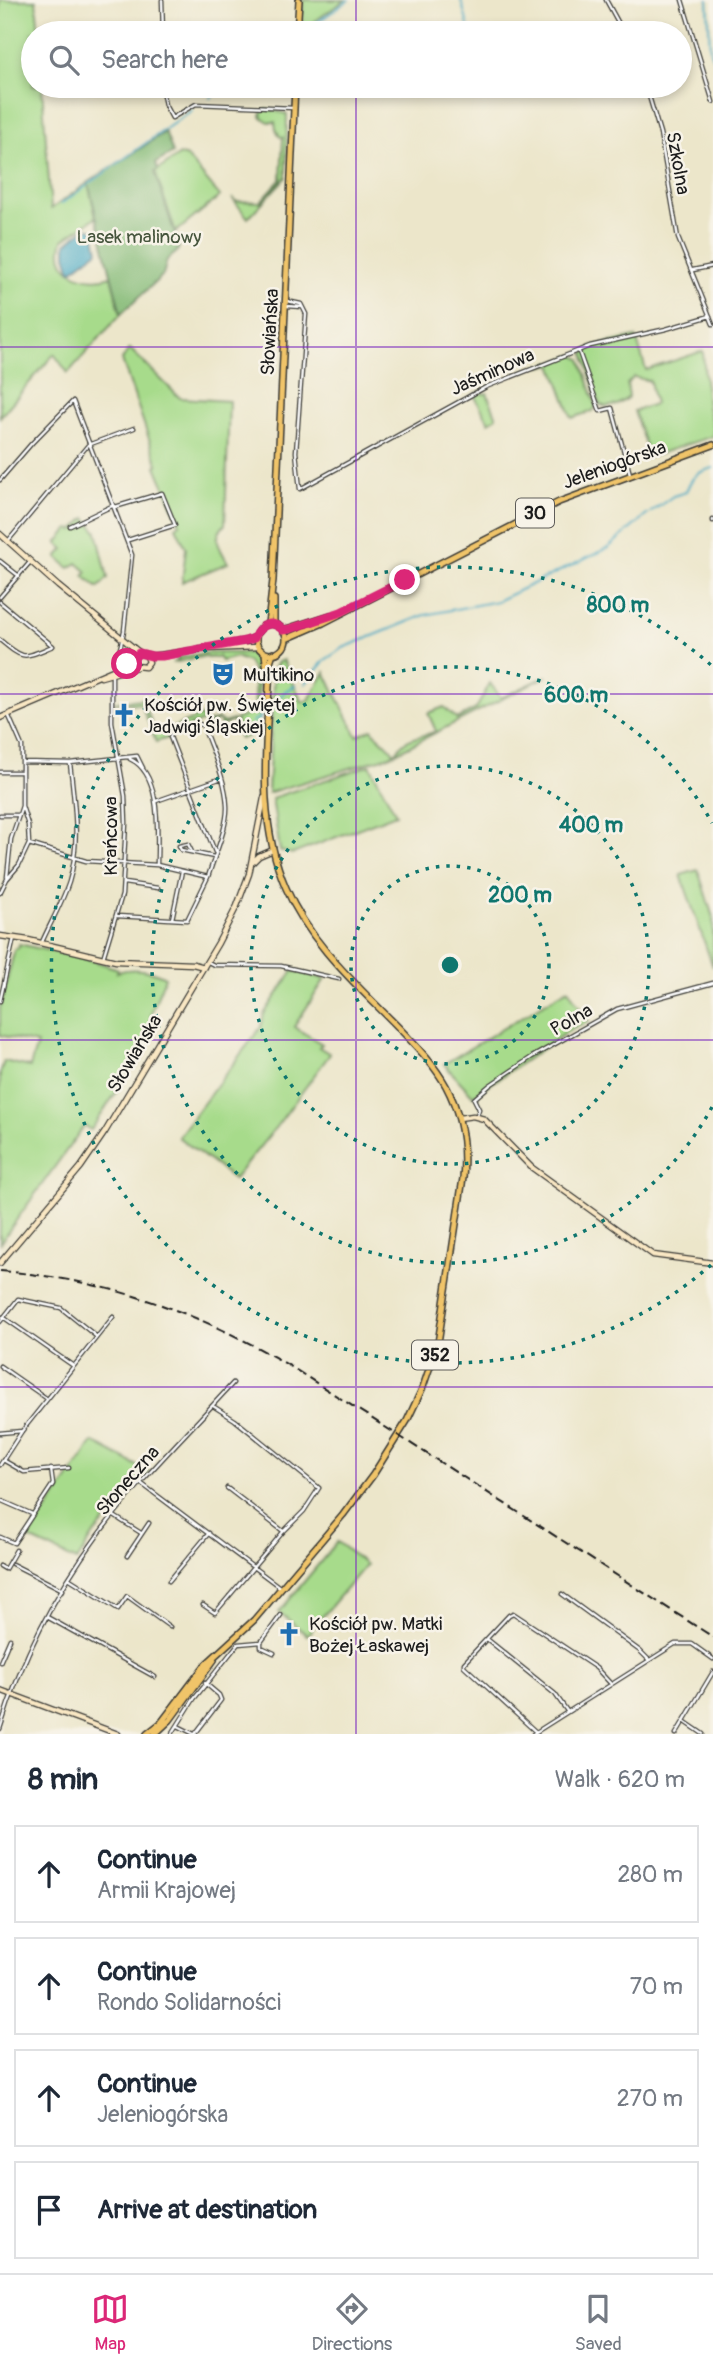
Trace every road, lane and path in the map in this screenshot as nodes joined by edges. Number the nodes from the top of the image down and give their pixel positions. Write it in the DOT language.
graph roads {
  1 [pos="162,0"];
  2 [pos="299,0"];
  3 [pos="606,0"];
  4 [pos="682,0"];
  5 [pos="163,21"];
  6 [pos="298,21"];
  7 [pos="618,21"];
  8 [pos="688,21"];
  9 [pos="692,33"];
  10 [pos="163,98"];
  11 [pos="294,98"];
  12 [pos="650,98"];
  13 [pos="713,102"];
  14 [pos="294,108"];
  15 [pos="713,266"];
  16 [pos="693,270"];
  17 [pos="286,304"];
  18 [pos="710,316"];
  19 [pos="713,324"];
  20 [pos="579,352"];
  21 [pos="134,428"];
  22 [pos="88,445"];
  23 [pos="713,445"];
  24 [pos="630,474"];
  25 [pos="0,480"];
  26 [pos="114,506"];
  27 [pos="70,526"];
  28 [pos="0,534"];
  29 [pos="128,540"];
  30 [pos="8,541"];
  31 [pos="0,561"];
  32 [pos="31,561"];
  33 [pos="19,576"];
  34 [pos="0,599"];
  35 [pos="341,612"];
  36 [pos="271,624"];
  37 [pos="283,630"];
  38 [pos="256,637"];
  39 [pos="121,638"];
  40 [pos="286,639"];
  41 [pos="0,640"];
  42 [pos="126,643"];
  43 [pos="258,647"];
  44 [pos="204,649"];
  45 [pos="140,653"];
  46 [pos="265,653"];
  47 [pos="273,653"];
  48 [pos="147,655"];
  49 [pos="162,656"];
  50 [pos="133,659"];
  51 [pos="117,662"];
  52 [pos="149,662"];
  53 [pos="136,667"];
  54 [pos="111,672"];
  55 [pos="268,710"];
  56 [pos="9,714"];
  57 [pos="0,718"];
  58 [pos="118,758"];
  59 [pos="22,762"];
  60 [pos="70,763"];
  61 [pos="0,772"];
  62 [pos="22,772"];
  63 [pos="222,778"];
  64 [pos="189,789"];
  65 [pos="264,796"];
  66 [pos="156,802"];
  67 [pos="22,806"];
  68 [pos="0,815"];
  69 [pos="18,817"];
  70 [pos="26,819"];
  71 [pos="29,844"];
  72 [pos="273,850"];
  73 [pos="192,852"];
  74 [pos="215,852"];
  75 [pos="261,855"];
  76 [pos="214,857"];
  77 [pos="74,858"];
  78 [pos="275,860"];
  79 [pos="252,863"];
  80 [pos="125,864"];
  81 [pos="157,865"];
  82 [pos="181,871"];
  83 [pos="0,875"];
  84 [pos="7,877"];
  85 [pos="208,877"];
  86 [pos="124,883"];
  87 [pos="158,888"];
  88 [pos="0,893"];
  89 [pos="117,916"];
  90 [pos="172,919"];
  91 [pos="0,936"];
  92 [pos="14,938"];
  93 [pos="42,944"];
  94 [pos="103,958"];
  95 [pos="205,964"];
  96 [pos="339,979"];
  97 [pos="713,983"];
  98 [pos="0,1001"];
  99 [pos="471,1116"];
  100 [pos="477,1116"];
  101 [pos="459,1118"];
  102 [pos="462,1131"];
  103 [pos="1,1262"];
  104 [pos="713,1263"];
  105 [pos="3,1317"];
  106 [pos="113,1317"];
  107 [pos="0,1322"];
  108 [pos="97,1337"];
  109 [pos="0,1366"];
  110 [pos="74,1366"];
  111 [pos="233,1383"];
  112 [pos="47,1399"];
  113 [pos="213,1406"];
  114 [pos="22,1431"];
  115 [pos="0,1433"];
  116 [pos="3,1460"];
  117 [pos="0,1465"];
  118 [pos="69,1468"];
  119 [pos="51,1469"];
  120 [pos="142,1484"];
  121 [pos="227,1488"];
  122 [pos="0,1500"];
  123 [pos="33,1514"];
  124 [pos="114,1516"];
  125 [pos="149,1523"];
  126 [pos="283,1532"];
  127 [pos="209,1533"];
  128 [pos="142,1534"];
  129 [pos="0,1537"];
  130 [pos="16,1550"];
  131 [pos="127,1556"];
  132 [pos="12,1564"];
  133 [pos="0,1566"];
  134 [pos="253,1567"];
  135 [pos="70,1579"];
  136 [pos="169,1581"];
  137 [pos="281,1588"];
  138 [pos="63,1590"];
  139 [pos="562,1594"];
  140 [pos="203,1605"];
  141 [pos="281,1615"];
  142 [pos="47,1618"];
  143 [pos="170,1627"];
  144 [pos="10,1639"];
  145 [pos="487,1639"];
  146 [pos="261,1642"];
  147 [pos="274,1653"];
  148 [pos="713,1659"];
  149 [pos="649,1660"];
  150 [pos="0,1662"];
  151 [pos="713,1672"];
  152 [pos="155,1677"];
  153 [pos="196,1678"];
  154 [pos="205,1683"];
  155 [pos="611,1684"];
  156 [pos="0,1690"];
  157 [pos="11,1693"];
  158 [pos="568,1711"];
  159 [pos="684,1721"];
  160 [pos="177,1725"];
  161 [pos="0,1730"];
  162 [pos="534,1733"];
  163 [pos="118,1734"];
  164 [pos="148,1734"];
  165 [pos="155,1734"];
  166 [pos="172,1734"];
  167 [pos="195,1734"];
  168 [pos="676,1734"];
  169 [pos="703,1734"];
  1 -- 5 [label="street"];
  2 -- 6 [label="main road"];
  3 -- 7 [label="street"];
  4 -- 8 [label="street"];
  9 -- 13 [label="street"];
  10 -- 14 [label="street"];
  11 -- 14 [label="main road, Słowiańska"];
  12 -- 16 [label="street, Szkolna"];
  14 -- 17 [label="main road, Słowiańska"];
  15 -- 16 [label="street"];
  16 -- 18 [label="street, Szkolna"];
  17 -- 20 [label="street, Jaśminowa"];
  17 -- 36 [label="main road, Słowiańska"];
  18 -- 19 [label="street, Szkolna"];
  18 -- 20 [label="street, Jaśminowa"];
  20 -- 24 [label="street"];
  21 -- 22 [label="street"];
  22 -- 25 [label="street"];
  22 -- 26 [label="street"];
  22 -- 30 [label="street"];
  23 -- 24 [label="main road, Jeleniogórska / 30"];
  24 -- 35 [label="main road, Jeleniogórska / 30"];
  26 -- 27 [label="street"];
  26 -- 29 [label="street"];
  26 -- 29 [label="street"];
  28 -- 30 [label="street"];
  29 -- 39 [label="street"];
  30 -- 32 [label="street"];
  31 -- 33 [label="street"];
  32 -- 33 [label="street"];
  32 -- 39 [label="street"];
  33 -- 34 [label="street"];
  34 -- 41 [label="street"];
  35 -- 37 [label="main road, Jeleniogórska / 30"];
  35 -- 40 [label="main road, Jeleniogórska / 30"];
  36 -- 37 [label="main road"];
  36 -- 38 [label="main road"];
  37 -- 40 [label="main road"];
  38 -- 43 [label="main road"];
  38 -- 44 [label="street"];
  39 -- 42 [label="street"];
  39 -- 51 [label="street"];
  40 -- 47 [label="main road, 30"];
  42 -- 45 [label="street"];
  42 -- 50 [label="street"];
  43 -- 44 [label="street"];
  43 -- 46 [label="main road"];
  44 -- 49 [label="street"];
  45 -- 48 [label="street"];
  45 -- 50 [label="street"];
  46 -- 47 [label="main road"];
  46 -- 55 [label="main road, 352"];
  47 -- 55 [label="main road, 352"];
  48 -- 49 [label="street"];
  48 -- 52 [label="street"];
  49 -- 52 [label="street"];
  50 -- 53 [label="street"];
  50 -- 54 [label="street"];
  52 -- 53 [label="street"];
  53 -- 54 [label="street"];
  54 -- 56 [label="street"];
  54 -- 58 [label="street, Krańcowa"];
  55 -- 65 [label="main road, 352"];
  56 -- 57 [label="street"];
  56 -- 59 [label="street"];
  58 -- 60 [label="street"];
  58 -- 66 [label="street"];
  58 -- 80 [label="street, Krańcowa"];
  59 -- 60 [label="street"];
  59 -- 62 [label="street"];
  60 -- 77 [label="street"];
  61 -- 62 [label="street"];
  62 -- 67 [label="street"];
  63 -- 64 [label="street"];
  63 -- 64 [label="street"];
  63 -- 74 [label="street"];
  64 -- 66 [label="street"];
  64 -- 74 [label="street"];
  65 -- 72 [label="main road, 352"];
  65 -- 79 [label="street"];
  66 -- 81 [label="street"];
  67 -- 69 [label="street"];
  67 -- 70 [label="street"];
  68 -- 69 [label="street"];
  69 -- 70 [label="street"];
  69 -- 84 [label="street"];
  70 -- 71 [label="street"];
  71 -- 77 [label="street"];
  71 -- 84 [label="street"];
  72 -- 75 [label="street, Słowiańska"];
  72 -- 78 [label="main road, 352"];
  73 -- 76 [label="street"];
  74 -- 76 [label="street"];
  75 -- 78 [label="street"];
  75 -- 79 [label="street, Słowiańska"];
  76 -- 85 [label="street"];
  77 -- 80 [label="street"];
  77 -- 93 [label="street"];
  78 -- 101 [label="main road, 352"];
  79 -- 95 [label="street, Słowiańska"];
  80 -- 81 [label="street"];
  80 -- 86 [label="street, Krańcowa"];
  81 -- 82 [label="street"];
  82 -- 85 [label="street"];
  82 -- 90 [label="street"];
  83 -- 84 [label="street"];
  84 -- 88 [label="street"];
  85 -- 90 [label="street"];
  86 -- 87 [label="street"];
  86 -- 89 [label="street, Krańcowa"];
  89 -- 90 [label="street"];
  89 -- 94 [label="street, Krańcowa"];
  91 -- 92 [label="street"];
  92 -- 93 [label="street"];
  92 -- 98 [label="street"];
  93 -- 94 [label="street"];
  94 -- 95 [label="street"];
  95 -- 96 [label="street"];
  95 -- 103 [label="street, Słowiańska"];
  97 -- 100 [label="street, Polna"];
  99 -- 100 [label="street"];
  99 -- 101 [label="street"];
  99 -- 102 [label="street"];
  100 -- 104 [label="street"];
  101 -- 102 [label="main road, 352"];
  102 -- 137 [label="main road, 352"];
  105 -- 107 [label="street"];
  105 -- 108 [label="street"];
  105 -- 110 [label="street"];
  106 -- 108 [label="street"];
  108 -- 110 [label="street"];
  109 -- 112 [label="street"];
  110 -- 112 [label="street"];
  111 -- 113 [label="street, Słoneczna"];
  112 -- 114 [label="street"];
  113 -- 120 [label="street, Słoneczna"];
  113 -- 126 [label="street"];
  114 -- 115 [label="street"];
  114 -- 116 [label="street"];
  116 -- 117 [label="street"];
  116 -- 119 [label="street"];
  118 -- 119 [label="street"];
  119 -- 123 [label="street"];
  120 -- 124 [label="street, Słoneczna"];
  120 -- 127 [label="street"];
  121 -- 126 [label="street"];
  122 -- 123 [label="street"];
  123 -- 129 [label="street"];
  124 -- 128 [label="street"];
  124 -- 135 [label="street, Słoneczna"];
  125 -- 128 [label="street"];
  126 -- 134 [label="street"];
  127 -- 134 [label="street"];
  127 -- 136 [label="street"];
  128 -- 131 [label="street"];
  130 -- 133 [label="street"];
  132 -- 138 [label="street"];
  134 -- 137 [label="street"];
  134 -- 140 [label="street"];
  135 -- 138 [label="street, Słoneczna"];
  135 -- 143 [label="street"];
  137 -- 153 [label="main road, 352"];
  138 -- 142 [label="street, Słoneczna"];
  139 -- 149 [label="street"];
  141 -- 146 [label="street"];
  142 -- 152 [label="street"];
  142 -- 157 [label="street, Słoneczna"];
  144 -- 150 [label="street"];
  145 -- 155 [label="street"];
  145 -- 158 [label="street"];
  145 -- 162 [label="street"];
  146 -- 147 [label="street"];
  146 -- 154 [label="street"];
  148 -- 149 [label="street"];
  149 -- 155 [label="street"];
  151 -- 159 [label="street"];
  153 -- 164 [label="main road, 352"];
  153 -- 165 [label="main road, 352"];
  154 -- 160 [label="street"];
  154 -- 167 [label="street"];
  155 -- 158 [label="street"];
  156 -- 157 [label="street"];
  157 -- 161 [label="street, Słoneczna"];
  157 -- 163 [label="street"];
  158 -- 162 [label="street"];
  159 -- 168 [label="street"];
  159 -- 169 [label="street"];
  160 -- 166 [label="street"];
  160 -- 167 [label="street"];
}
